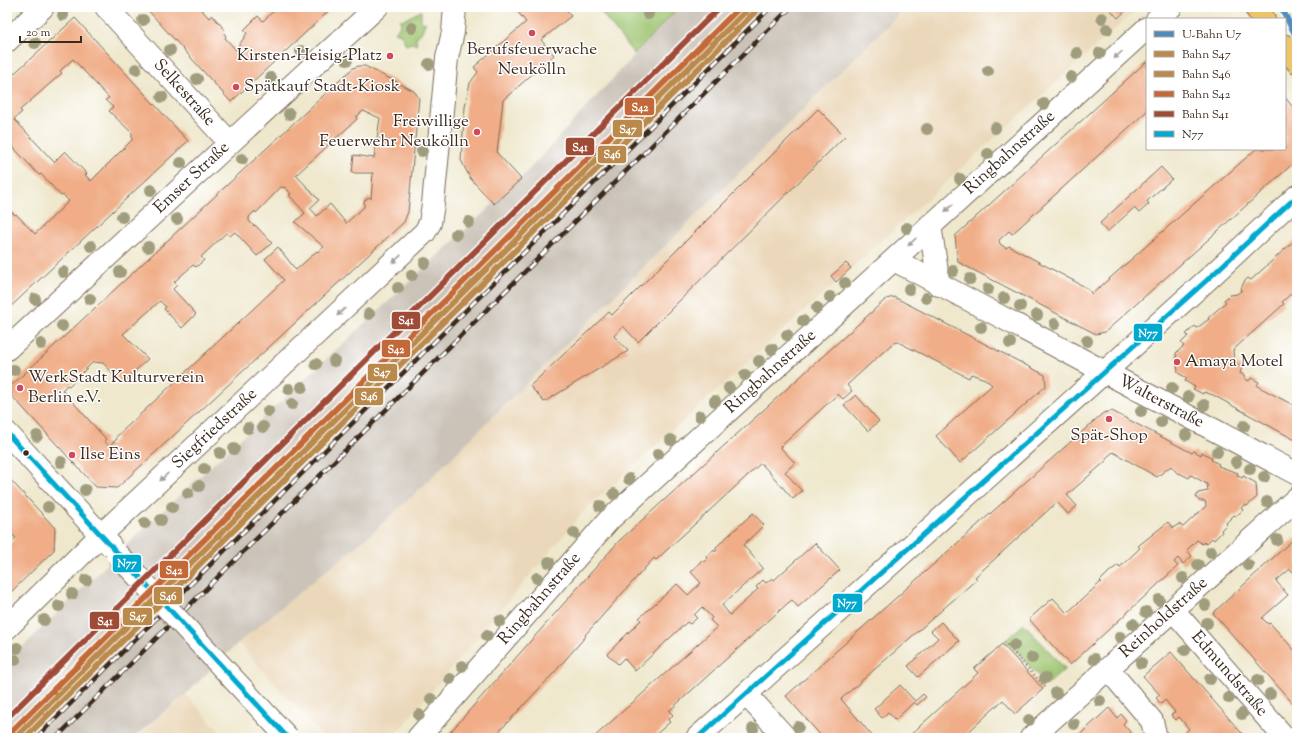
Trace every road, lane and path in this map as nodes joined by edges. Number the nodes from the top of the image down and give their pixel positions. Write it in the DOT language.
graph roads {
  1 [pos="43,7"];
  2 [pos="106,7"];
  3 [pos="377,7"];
  4 [pos="456,7"];
  5 [pos="1171,7"];
  6 [pos="1255,7"];
  7 [pos="1158,18"];
  8 [pos="1263,18"];
  9 [pos="1146,29"];
  10 [pos="7,41"];
  11 [pos="1286,47"];
  12 [pos="1297,62"];
  13 [pos="230,143"];
  14 [pos="1297,196"];
  15 [pos="930,225"];
  16 [pos="894,260"];
  17 [pos="939,285"];
  18 [pos="7,349"];
  19 [pos="1105,372"];
  20 [pos="7,433"];
  21 [pos="1297,474"];
  22 [pos="1297,498"];
  23 [pos="101,535"];
  24 [pos="1173,610"];
  25 [pos="7,628"];
  26 [pos="1004,642"];
  27 [pos="1108,669"];
  28 [pos="1045,687"];
  29 [pos="746,694"];
  30 [pos="288,738"];
  31 [pos="418,738"];
  32 [pos="697,738"];
  33 [pos="786,738"];
  34 [pos="1031,738"];
  35 [pos="1156,738"];
  36 [pos="1285,738"];
  1 -- 10 [label="street"];
  2 -- 13 [label="street, Selkestraße"];
  3 -- 13 [label="street, Emser Straße"];
  4 -- 23 [label="street, Siegfriedstraße, one-way"];
  5 -- 7 [label="street"];
  6 -- 8 [label="main road"];
  9 -- 15 [label="street, Ringbahnstraße, one-way"];
  11 -- 12 [label="main road"];
  13 -- 18 [label="street, Emser Straße"];
  14 -- 19 [label="street"];
  15 -- 16 [label="street, Ringbahnstraße, one-way"];
  15 -- 17 [label="street"];
  16 -- 17 [label="street, Walterstraße"];
  16 -- 31 [label="street, Ringbahnstraße"];
  17 -- 19 [label="street, Walterstraße"];
  19 -- 21 [label="street, Walterstraße"];
  19 -- 29 [label="street"];
  20 -- 23 [label="street"];
  22 -- 24 [label="street, Reinholdstraße"];
  23 -- 25 [label="street, Siegfriedstraße"];
  23 -- 30 [label="street, bridge"];
  24 -- 27 [label="street, Reinholdstraße"];
  24 -- 36 [label="street, Edmundstraße"];
  26 -- 28 [label="path"];
  27 -- 34 [label="street, Reinholdstraße"];
  27 -- 35 [label="street"];
  29 -- 32 [label="street"];
  29 -- 33 [label="street"];
}
